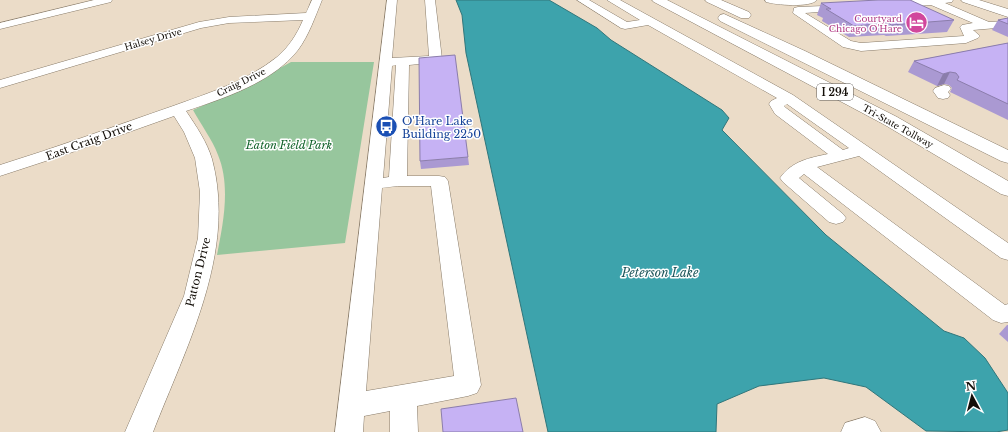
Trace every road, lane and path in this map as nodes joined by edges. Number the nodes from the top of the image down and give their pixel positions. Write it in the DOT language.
graph roads {
  1 [pos="107,0"];
  2 [pos="317,0"];
  3 [pos="392,0"];
  4 [pos="430,0"];
  5 [pos="582,0"];
  6 [pos="612,0"];
  7 [pos="658,0"];
  8 [pos="686,0"];
  9 [pos="711,0"];
  10 [pos="728,0"];
  11 [pos="770,0"];
  12 [pos="816,0"];
  13 [pos="948,0"];
  14 [pos="968,0"];
  15 [pos="878,5"];
  16 [pos="854,7"];
  17 [pos="926,7"];
  18 [pos="1008,13"];
  19 [pos="310,16"];
  20 [pos="758,18"];
  21 [pos="650,21"];
  22 [pos="1008,24"];
  23 [pos="0,26"];
  24 [pos="952,27"];
  25 [pos="988,28"];
  26 [pos="967,29"];
  27 [pos="1004,37"];
  28 [pos="394,62"];
  29 [pos="0,84"];
  30 [pos="402,98"];
  31 [pos="788,98"];
  32 [pos="381,100"];
  33 [pos="178,109"];
  34 [pos="861,150"];
  35 [pos="840,155"];
  36 [pos="1008,157"];
  37 [pos="804,165"];
  38 [pos="0,171"];
  39 [pos="398,182"];
  40 [pos="373,184"];
  41 [pos="1008,190"];
  42 [pos="836,218"];
  43 [pos="1008,253"];
  44 [pos="1008,313"];
  45 [pos="403,397"];
  46 [pos="351,406"];
  47 [pos="140,432"];
  48 [pos="349,432"];
  49 [pos="404,432"];
  50 [pos="855,432"];
  51 [pos="866,432"];
  1 -- 23 [label="street"];
  2 -- 19 [label="street, Craig Drive"];
  3 -- 28 [label="street"];
  4 -- 28 [label="street"];
  5 -- 21 [label="street"];
  6 -- 21 [label="street"];
  7 -- 41 [label="main road, Tri-State Tollway / I 294"];
  8 -- 36 [label="main road, Tri-State Tollway / I 294"];
  9 -- 36 [label="main road"];
  10 -- 20 [label="main road"];
  11 -- 12 [label="street"];
  13 -- 17 [label="street"];
  14 -- 18 [label="main road"];
  15 -- 17 [label="street"];
  16 -- 26 [label="street"];
  17 -- 25 [label="street"];
  17 -- 26 [label="street"];
  19 -- 29 [label="street, Halsey Drive"];
  19 -- 33 [label="street, Craig Drive"];
  21 -- 31 [label="street"];
  22 -- 25 [label="street"];
  24 -- 26 [label="street"];
  25 -- 26 [label="street"];
  25 -- 27 [label="street"];
  28 -- 30 [label="street"];
  28 -- 32 [label="street"];
  30 -- 32 [label="street"];
  30 -- 39 [label="street"];
  31 -- 34 [label="street"];
  31 -- 35 [label="street"];
  32 -- 40 [label="street"];
  33 -- 38 [label="street, East Craig Drive"];
  33 -- 47 [label="street, Patton Drive"];
  34 -- 35 [label="street"];
  34 -- 43 [label="street"];
  35 -- 37 [label="street"];
  37 -- 42 [label="street"];
  37 -- 44 [label="street"];
  39 -- 40 [label="street"];
  39 -- 45 [label="street"];
  40 -- 46 [label="street"];
  45 -- 46 [label="street"];
  45 -- 49 [label="street"];
  46 -- 48 [label="street"];
  50 -- 51 [label="street"];
}
